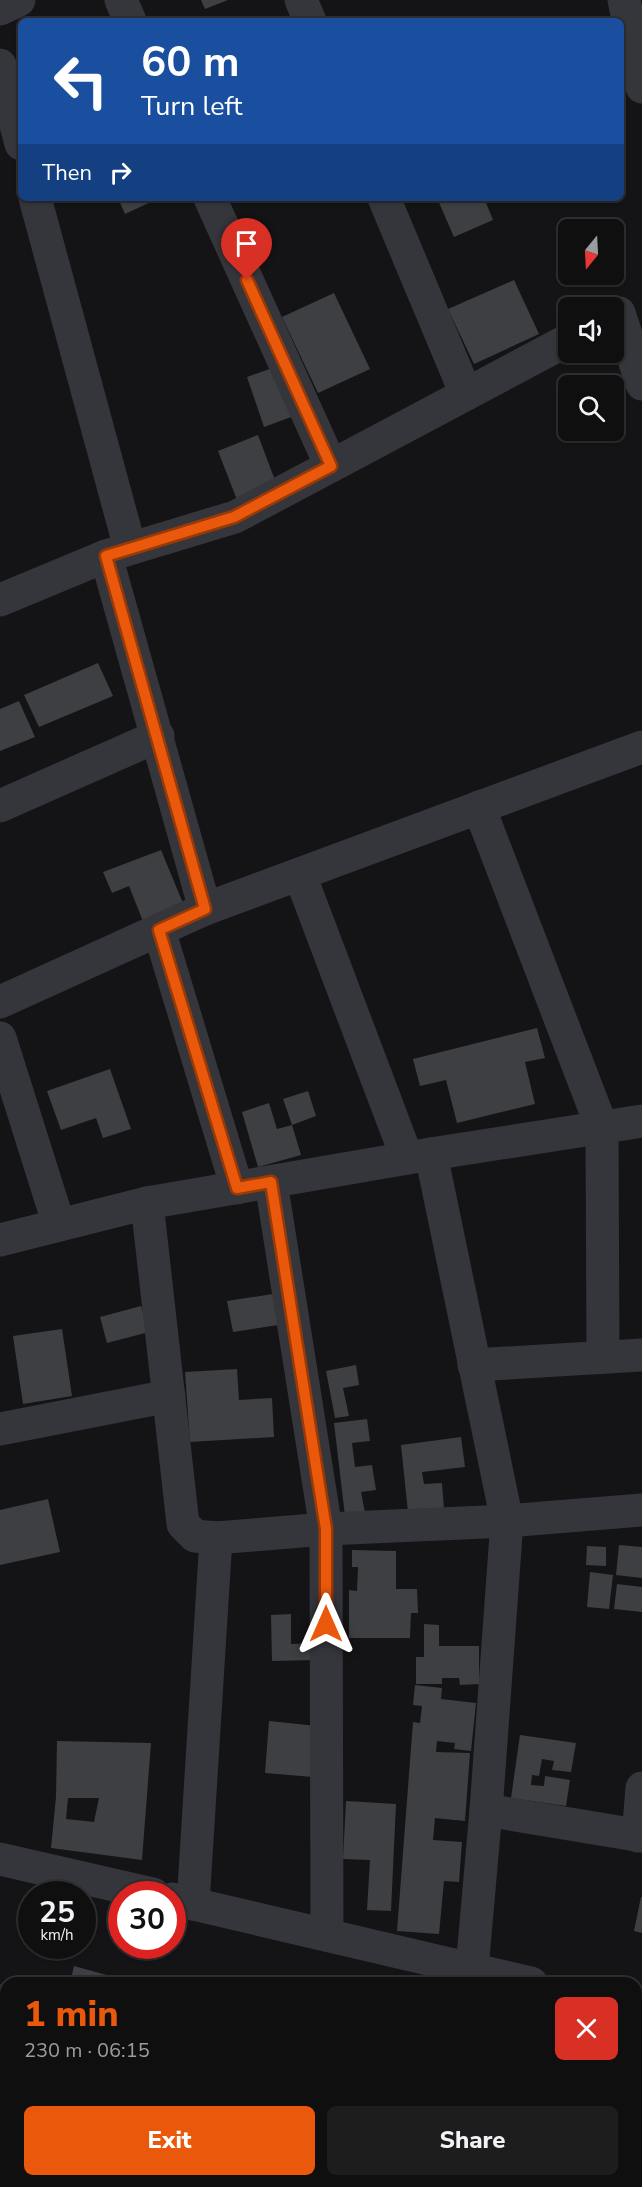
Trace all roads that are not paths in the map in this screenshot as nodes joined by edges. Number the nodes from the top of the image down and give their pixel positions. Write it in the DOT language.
graph roads {
  1 [pos="20,0"];
  2 [pos="121,0"];
  3 [pos="301,0"];
  4 [pos="624,0"];
  5 [pos="0,9"];
  6 [pos="129,18"];
  7 [pos="309,18"];
  8 [pos="0,65"];
  9 [pos="642,87"];
  10 [pos="18,133"];
  11 [pos="18,154"];
  12 [pos="0,157"];
  13 [pos="36,201"];
  14 [pos="211,201"];
  15 [pos="385,201"];
  16 [pos="625,310"];
  17 [pos="558,345"];
  18 [pos="642,384"];
  19 [pos="466,394"];
  20 [pos="331,466"];
  21 [pos="118,552"];
  22 [pos="0,600"];
  23 [pos="158,736"];
  24 [pos="642,747"];
  25 [pos="0,806"];
  26 [pos="479,807"];
  27 [pos="300,874"];
  28 [pos="205,909"];
  29 [pos="159,930"];
  30 [pos="0,1002"];
  31 [pos="0,1038"];
  32 [pos="642,1120"];
  33 [pos="602,1128"];
  34 [pos="419,1156"];
  35 [pos="271,1182"];
  36 [pos="237,1188"];
  37 [pos="147,1203"];
  38 [pos="59,1225"];
  39 [pos="0,1240"];
  40 [pos="642,1356"];
  41 [pos="603,1358"];
  42 [pos="474,1365"];
  43 [pos="169,1396"];
  44 [pos="0,1429"];
  45 [pos="642,1510"];
  46 [pos="507,1521"];
  47 [pos="326,1529"];
  48 [pos="216,1538"];
  49 [pos="642,1788"];
  50 [pos="486,1810"];
  51 [pos="640,1836"];
  52 [pos="0,1859"];
  53 [pos="185,1881"];
  54 [pos="108,1884"];
  55 [pos="186,1902"];
  56 [pos="327,1935"];
  57 [pos="472,1969"];
  58 [pos="506,1977"];
  1 -- 5 [label="street"];
  2 -- 6 [label="street"];
  3 -- 7 [label="street"];
  4 -- 9 [label="street"];
  8 -- 10 [label="street"];
  11 -- 12 [label="street"];
  13 -- 21 [label="street"];
  14 -- 20 [label="street"];
  15 -- 19 [label="street"];
  16 -- 18 [label="street"];
  17 -- 19 [label="street"];
  19 -- 20 [label="street"];
  20 -- 21 [label="street"];
  21 -- 22 [label="street"];
  21 -- 23 [label="street"];
  23 -- 25 [label="street"];
  23 -- 28 [label="street"];
  24 -- 26 [label="street"];
  26 -- 27 [label="street"];
  26 -- 33 [label="street"];
  27 -- 28 [label="street"];
  27 -- 34 [label="street"];
  28 -- 29 [label="street"];
  29 -- 30 [label="street"];
  29 -- 36 [label="street"];
  31 -- 38 [label="street"];
  32 -- 33 [label="street"];
  33 -- 34 [label="street"];
  33 -- 41 [label="street"];
  34 -- 35 [label="street"];
  34 -- 42 [label="street"];
  35 -- 36 [label="street"];
  35 -- 47 [label="street"];
  36 -- 37 [label="street"];
  37 -- 38 [label="street"];
  37 -- 43 [label="street"];
  38 -- 39 [label="street"];
  40 -- 41 [label="street"];
  41 -- 42 [label="street"];
  42 -- 46 [label="street"];
  43 -- 44 [label="street"];
  43 -- 48 [label="street"];
  45 -- 46 [label="street"];
  46 -- 47 [label="street"];
  46 -- 50 [label="street"];
  47 -- 48 [label="street"];
  47 -- 56 [label="street"];
  48 -- 53 [label="street"];
  49 -- 51 [label="street"];
  50 -- 51 [label="street"];
  50 -- 57 [label="street"];
  52 -- 54 [label="street"];
  55 -- 56 [label="street"];
  56 -- 57 [label="street"];
  57 -- 58 [label="street"];
}
